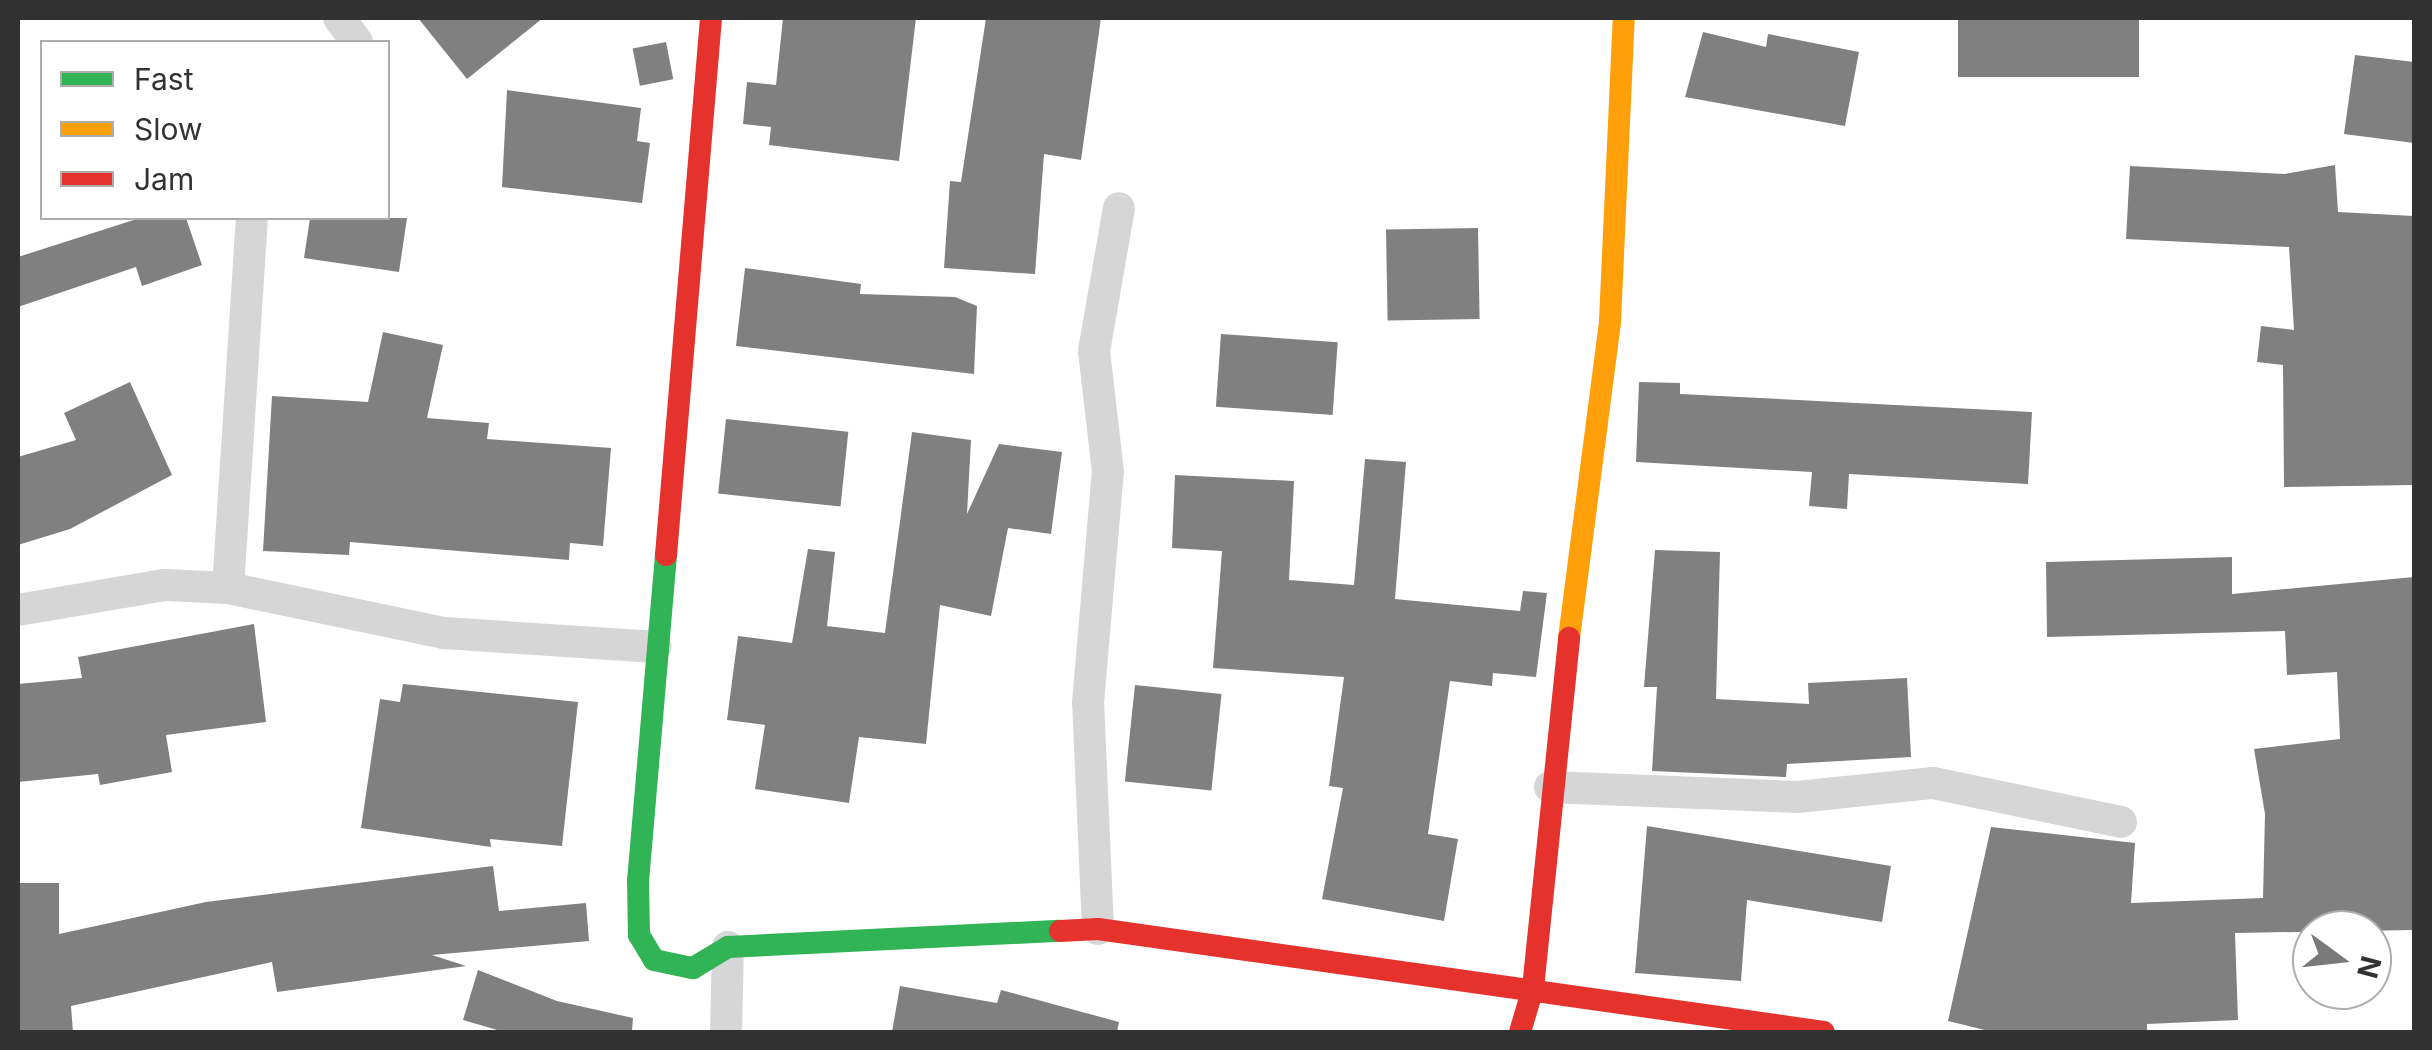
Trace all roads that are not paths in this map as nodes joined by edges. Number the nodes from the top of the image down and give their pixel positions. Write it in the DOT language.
graph roads {
  1 [pos="339,18"];
  2 [pos="710,18"];
  3 [pos="1624,18"];
  4 [pos="356,40"];
  5 [pos="1120,208"];
  6 [pos="252,220"];
  7 [pos="228,588"];
  8 [pos="18,610"];
  9 [pos="656,646"];
  10 [pos="1550,786"];
  11 [pos="2121,822"];
  12 [pos="1098,929"];
  13 [pos="728,947"];
  14 [pos="1533,988"];
  15 [pos="726,1032"];
  16 [pos="1520,1032"];
  17 [pos="1824,1032"];
  1 -- 4 [label="street"];
  2 -- 9 [label="street"];
  3 -- 10 [label="street"];
  5 -- 12 [label="street"];
  6 -- 7 [label="street"];
  7 -- 8 [label="street"];
  7 -- 9 [label="street"];
  9 -- 13 [label="street"];
  10 -- 11 [label="street"];
  10 -- 14 [label="street"];
  12 -- 13 [label="street"];
  12 -- 14 [label="street"];
  13 -- 15 [label="street"];
  14 -- 16 [label="street"];
  14 -- 17 [label="street"];
}
